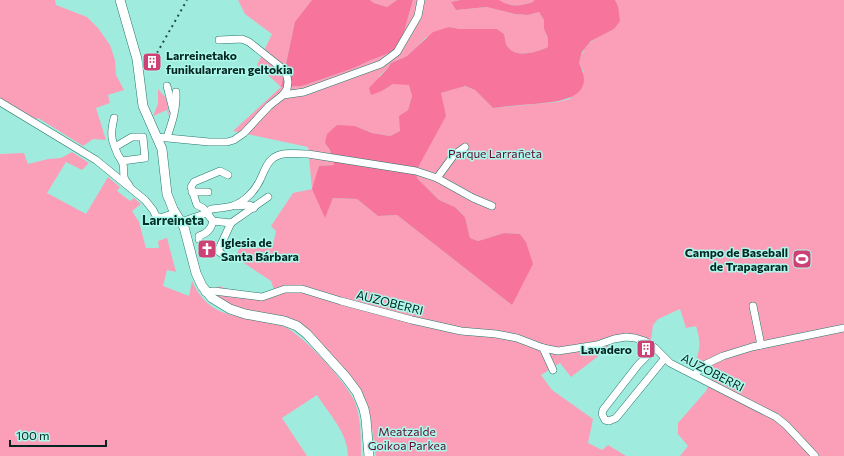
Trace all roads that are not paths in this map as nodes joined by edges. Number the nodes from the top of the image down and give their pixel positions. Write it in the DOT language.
graph roads {
  1 [pos="120,0"];
  2 [pos="421,0"];
  3 [pos="219,40"];
  4 [pos="167,86"];
  5 [pos="176,92"];
  6 [pos="283,95"];
  7 [pos="0,102"];
  8 [pos="174,116"];
  9 [pos="114,118"];
  10 [pos="157,137"];
  11 [pos="167,137"];
  12 [pos="115,147"];
  13 [pos="465,147"];
  14 [pos="122,161"];
  15 [pos="228,176"];
  16 [pos="437,178"];
  17 [pos="128,188"];
  18 [pos="192,192"];
  19 [pos="208,192"];
  20 [pos="268,197"];
  21 [pos="232,206"];
  22 [pos="492,206"];
  23 [pos="254,208"];
  24 [pos="175,213"];
  25 [pos="207,213"];
  26 [pos="213,221"];
  27 [pos="181,222"];
  28 [pos="231,223"];
  29 [pos="199,239"];
  30 [pos="222,254"];
  31 [pos="205,292"];
  32 [pos="752,306"];
  33 [pos="844,328"];
  34 [pos="760,345"];
  35 [pos="543,348"];
  36 [pos="655,348"];
  37 [pos="665,358"];
  38 [pos="553,370"];
  39 [pos="694,375"];
  40 [pos="369,455"];
  41 [pos="815,456"];
  1 -- 10 [label="street"];
  2 -- 6 [label="street"];
  3 -- 6 [label="street"];
  4 -- 8 [label="street"];
  5 -- 8 [label="street"];
  6 -- 11 [label="street"];
  7 -- 17 [label="street"];
  8 -- 11 [label="street"];
  9 -- 12 [label="street"];
  10 -- 11 [label="street"];
  10 -- 24 [label="street"];
  12 -- 14 [label="street"];
  12 -- 14 [label="street"];
  13 -- 16 [label="street"];
  14 -- 17 [label="street"];
  15 -- 18 [label="street"];
  16 -- 21 [label="street"];
  16 -- 22 [label="street"];
  17 -- 24 [label="street"];
  18 -- 19 [label="street"];
  18 -- 25 [label="street"];
  20 -- 23 [label="street"];
  21 -- 23 [label="street"];
  21 -- 25 [label="street"];
  23 -- 28 [label="street"];
  24 -- 27 [label="street"];
  25 -- 26 [label="street"];
  25 -- 27 [label="street"];
  26 -- 28 [label="street"];
  26 -- 29 [label="street"];
  27 -- 31 [label="street"];
  28 -- 30 [label="street"];
  31 -- 35 [label="street, AUZOBERRI"];
  31 -- 40 [label="street"];
  32 -- 34 [label="street"];
  33 -- 34 [label="street"];
  34 -- 39 [label="street"];
  35 -- 36 [label="street, AUZOBERRI"];
  35 -- 38 [label="street"];
  36 -- 37 [label="street, AUZOBERRI"];
  36 -- 37 [label="street"];
  37 -- 39 [label="street, AUZOBERRI"];
  39 -- 41 [label="street, AUZOBERRI"];
}
